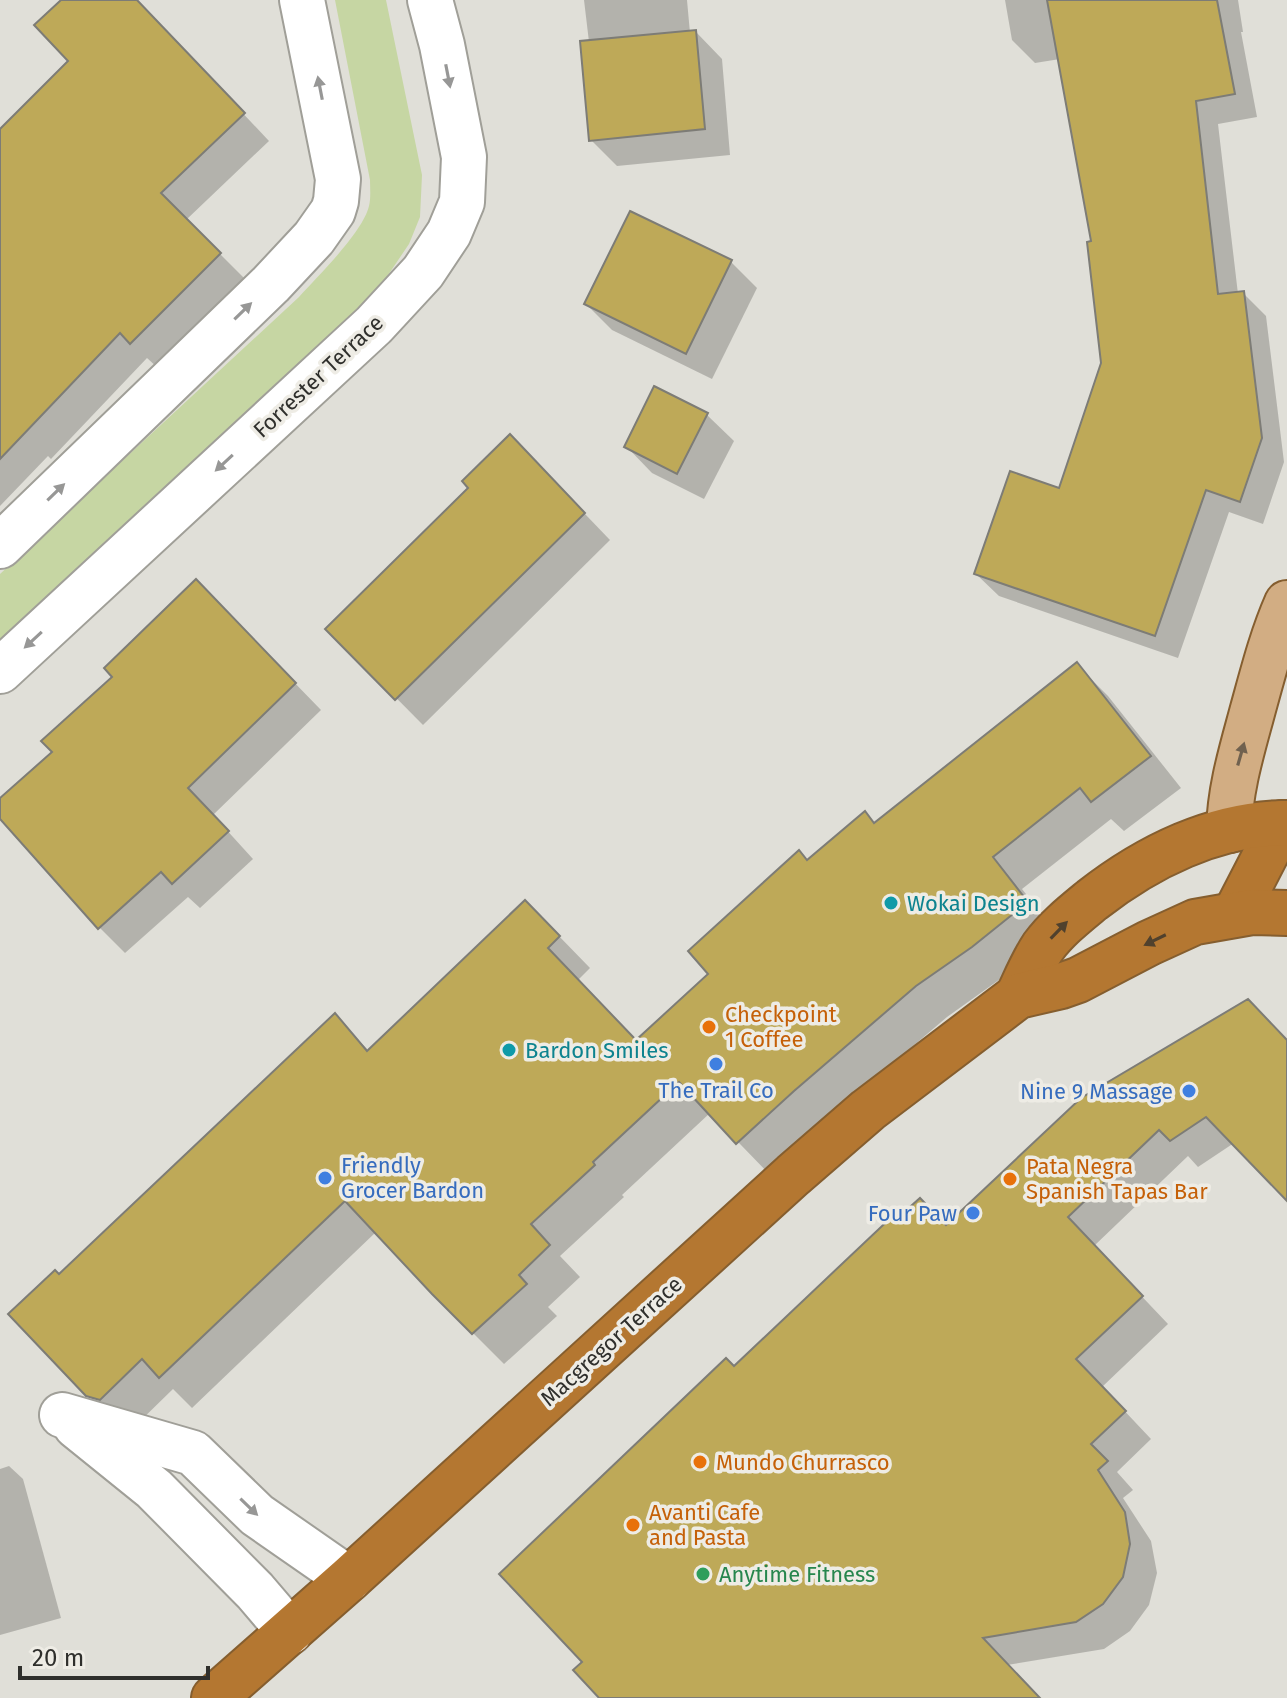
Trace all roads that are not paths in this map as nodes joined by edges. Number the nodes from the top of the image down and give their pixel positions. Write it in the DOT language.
graph roads {
  1 [pos="302,0"];
  2 [pos="430,0"];
  3 [pos="0,546"];
  4 [pos="1287,603"];
  5 [pos="0,671"];
  6 [pos="1285,819"];
  7 [pos="1229,830"];
  8 [pos="1287,913"];
  9 [pos="1232,914"];
  10 [pos="1018,996"];
  11 [pos="193,1453"];
  12 [pos="154,1489"];
  13 [pos="349,1579"];
  14 [pos="290,1632"];
  15 [pos="214,1698"];
  3 -- 1 [label="street, one-way"];
  2 -- 5 [label="street, Forrester Terrace, one-way"];
  7 -- 4 [label="main road, one-way"];
  6 -- 7 [label="highway, Macgregor Terrace"];
  6 -- 9 [label="highway"];
  7 -- 9 [label="highway"];
  10 -- 7 [label="highway, Macgregor Terrace, one-way"];
  8 -- 9 [label="highway, Macgregor Terrace"];
  9 -- 10 [label="highway, Macgregor Terrace, one-way"];
  10 -- 13 [label="highway, Macgregor Terrace"];
  11 -- 12 [label="street"];
  11 -- 12 [label="street"];
  11 -- 13 [label="street, one-way"];
  12 -- 14 [label="street"];
  13 -- 14 [label="highway, Macgregor Terrace"];
  14 -- 15 [label="highway, Macgregor Terrace"];
}
